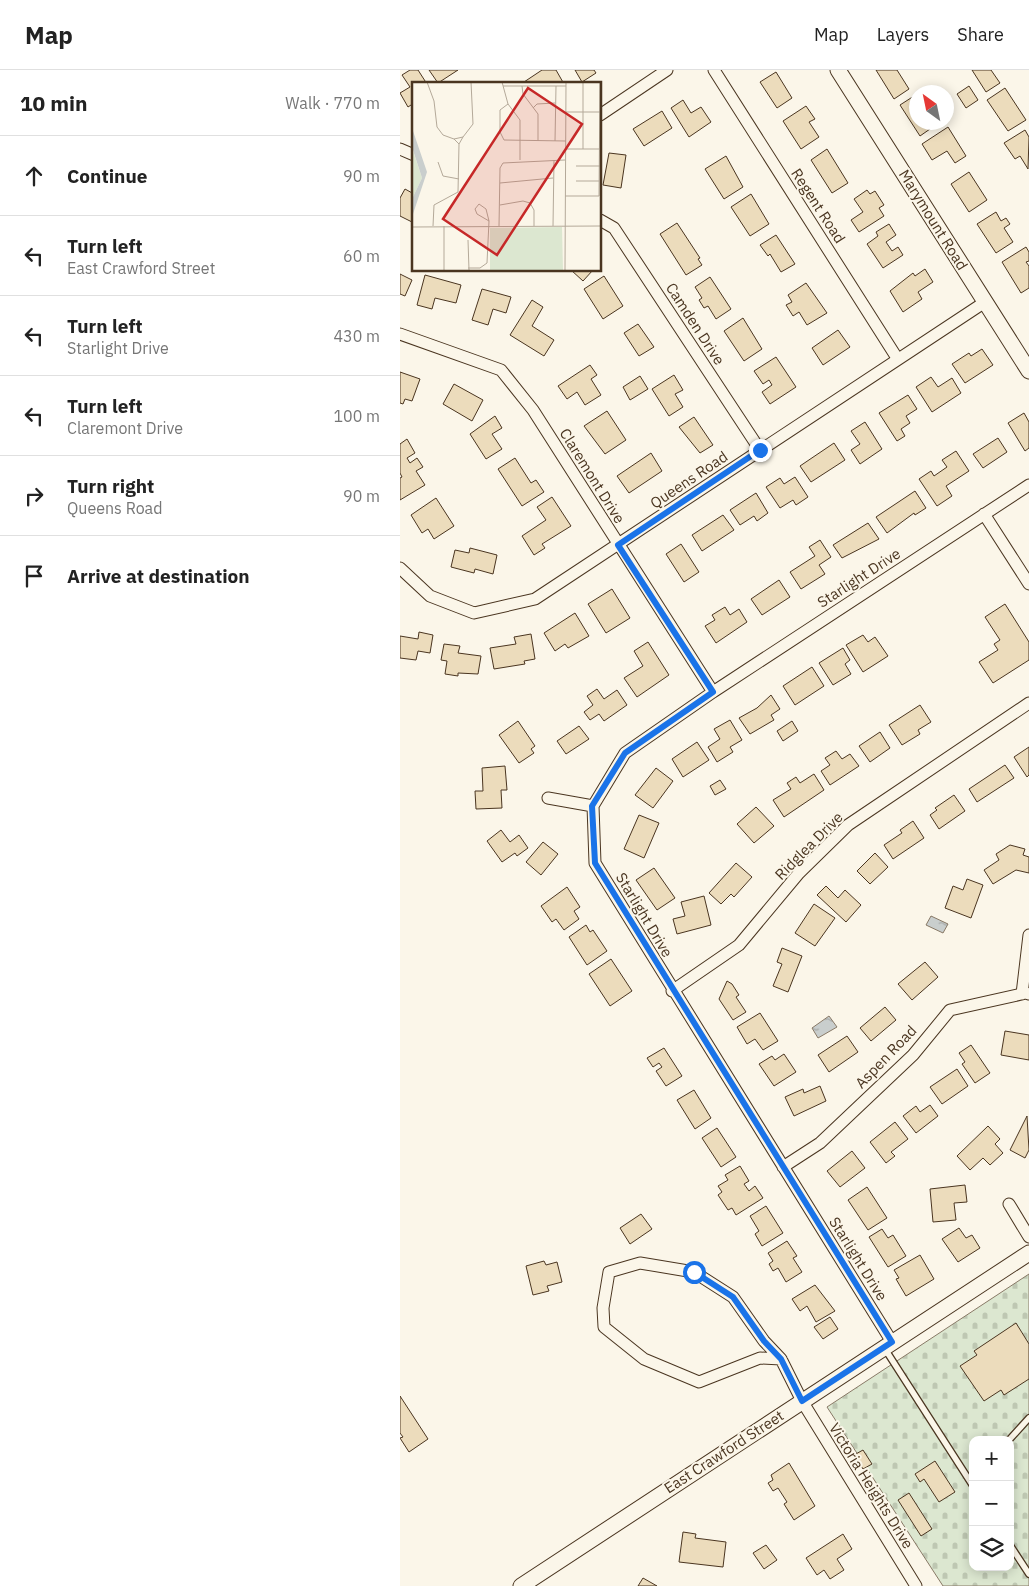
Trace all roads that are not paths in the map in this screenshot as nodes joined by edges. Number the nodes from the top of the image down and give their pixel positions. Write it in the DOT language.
graph roads {
  1 [pos="667,70"];
  2 [pos="714,70"];
  3 [pos="838,70"];
  4 [pos="601,114"];
  5 [pos="400,149"];
  6 [pos="412,154"];
  7 [pos="601,221"];
  8 [pos="985,302"];
  9 [pos="400,334"];
  10 [pos="898,358"];
  11 [pos="1028,368"];
  12 [pos="760,450"];
  13 [pos="1029,485"];
  14 [pos="984,514"];
  15 [pos="618,545"];
  16 [pos="400,568"];
  17 [pos="1029,584"];
  18 [pos="713,692"];
  19 [pos="1029,703"];
  20 [pos="548,798"];
  21 [pos="592,806"];
  22 [pos="1029,935"];
  23 [pos="672,991"];
  24 [pos="1026,994"];
  25 [pos="784,1167"];
  26 [pos="1009,1204"];
  27 [pos="1029,1237"];
  28 [pos="1029,1253"];
  29 [pos="888,1345"];
  30 [pos="781,1359"];
  31 [pos="802,1401"];
  32 [pos="1029,1418"];
  33 [pos="1013,1436"];
  34 [pos="971,1481"];
  35 [pos="1014,1551"];
  36 [pos="1029,1574"];
  37 [pos="521,1586"];
  38 [pos="916,1586"];
  1 -- 4 [label="street"];
  2 -- 10 [label="street, Regent Road"];
  3 -- 8 [label="street, Marymount Road"];
  5 -- 6 [label="street"];
  7 -- 12 [label="street, Camden Drive"];
  8 -- 10 [label="street, Queens Road"];
  8 -- 11 [label="street, Marymount Road"];
  9 -- 15 [label="street, Claremont Drive"];
  10 -- 12 [label="street, Queens Road"];
  12 -- 15 [label="street, Queens Road"];
  13 -- 14 [label="street, Starlight Drive"];
  14 -- 17 [label="street"];
  14 -- 18 [label="street, Starlight Drive"];
  15 -- 16 [label="street, Queens Road"];
  15 -- 18 [label="street, Claremont Drive"];
  18 -- 21 [label="street, Starlight Drive"];
  19 -- 23 [label="street, Ridglea Drive"];
  20 -- 21 [label="street"];
  21 -- 23 [label="street, Starlight Drive"];
  22 -- 24 [label="street, Aspen Road"];
  23 -- 25 [label="street, Starlight Drive"];
  24 -- 25 [label="street, Aspen Road"];
  25 -- 29 [label="street, Starlight Drive"];
  26 -- 27 [label="street"];
  28 -- 29 [label="street, East Crawford Street"];
  29 -- 31 [label="street, East Crawford Street"];
  29 -- 34 [label="lane"];
  30 -- 30 [label="street, Victoria Heights Drive"];
  30 -- 31 [label="street, Victoria Heights Drive"];
  31 -- 37 [label="street, East Crawford Street"];
  31 -- 38 [label="street, Victoria Heights Drive"];
  32 -- 33 [label="lane"];
  35 -- 36 [label="lane"];
}
